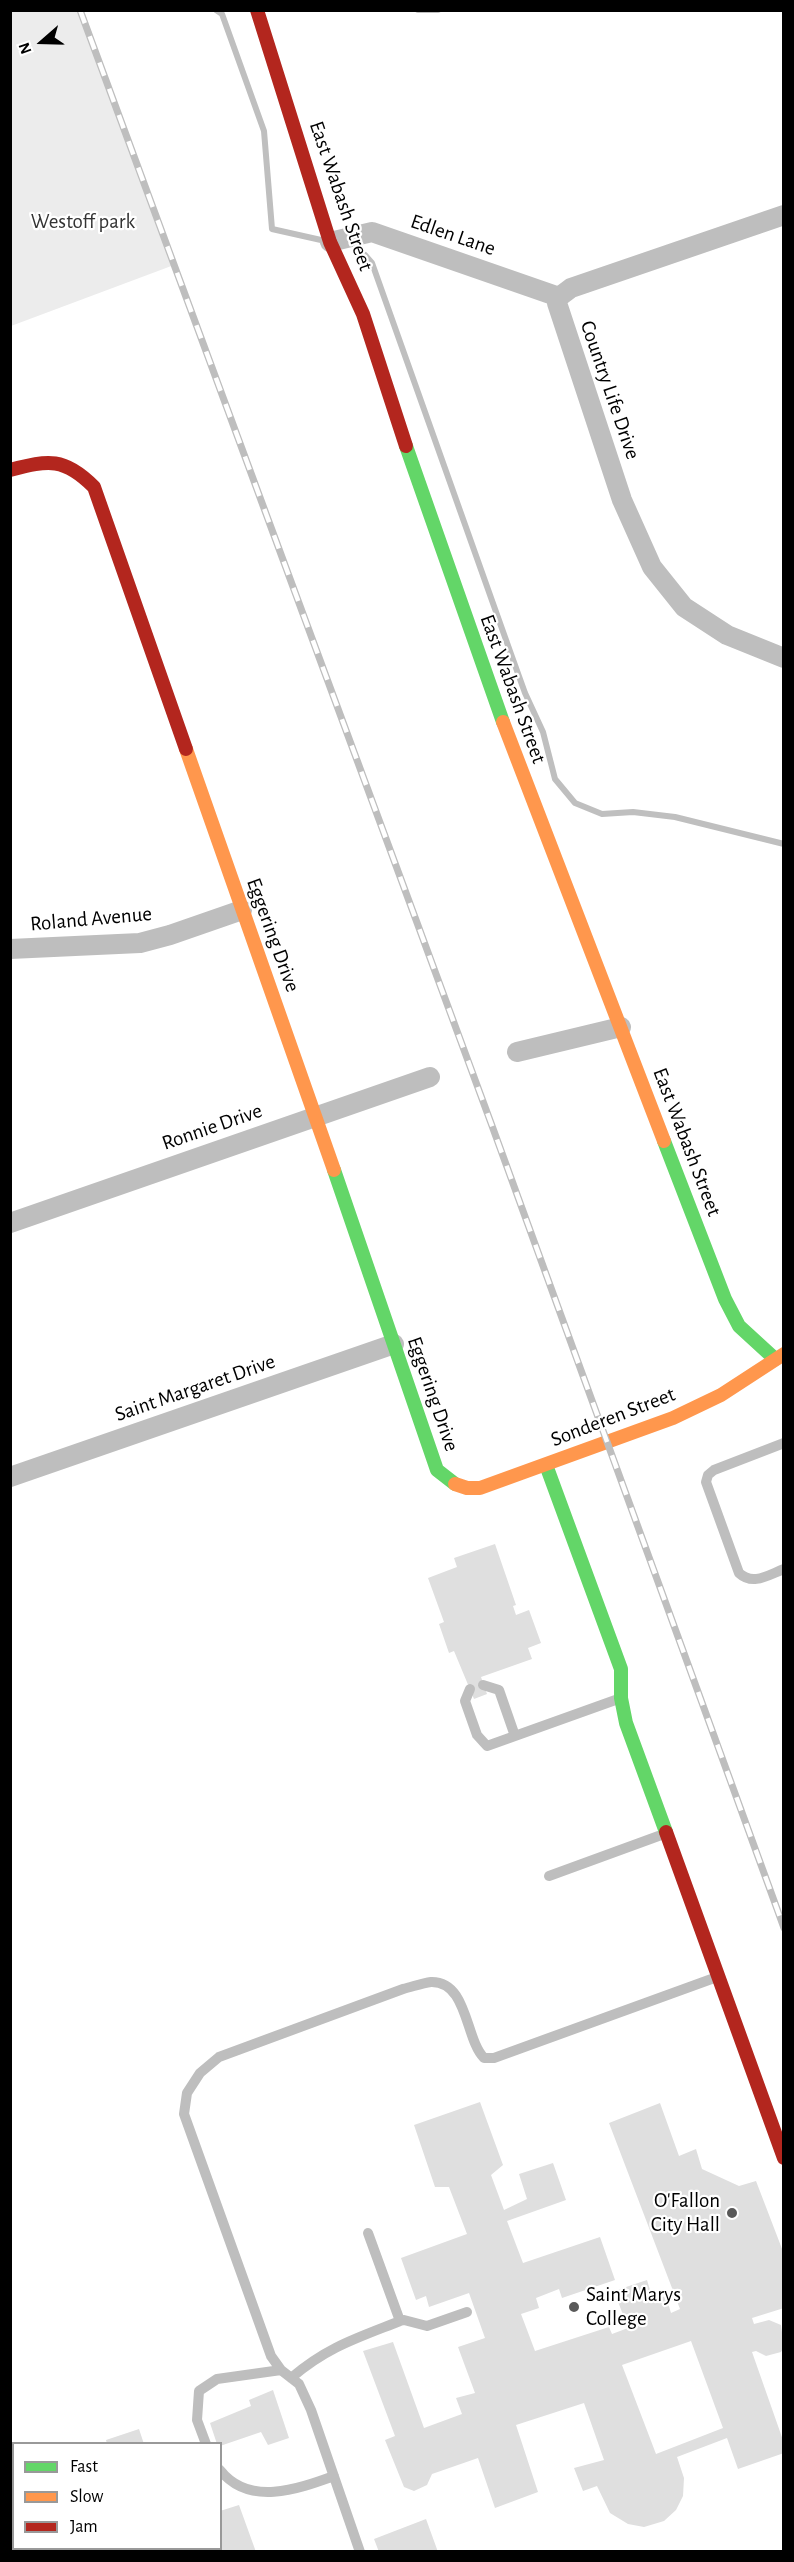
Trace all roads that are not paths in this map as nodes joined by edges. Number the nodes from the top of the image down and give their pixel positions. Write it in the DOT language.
graph roads {
  1 [pos="257,10"];
  2 [pos="783,215"];
  3 [pos="330,242"];
  4 [pos="559,297"];
  5 [pos="10,470"];
  6 [pos="783,658"];
  7 [pos="242,910"];
  8 [pos="10,949"];
  9 [pos="621,1027"];
  10 [pos="517,1052"];
  11 [pos="430,1077"];
  12 [pos="316,1117"];
  13 [pos="10,1223"];
  14 [pos="394,1344"];
  15 [pos="779,1356"];
  16 [pos="783,1373"];
  17 [pos="783,1443"];
  18 [pos="546,1465"];
  19 [pos="10,1477"];
  20 [pos="448,1482"];
  21 [pos="783,1569"];
  22 [pos="483,1684"];
  23 [pos="470,1689"];
  24 [pos="621,1698"];
  25 [pos="515,1736"];
  26 [pos="666,1833"];
  27 [pos="549,1876"];
  28 [pos="718,1977"];
  29 [pos="783,2158"];
  30 [pos="368,2233"];
  31 [pos="467,2312"];
  32 [pos="400,2321"];
  33 [pos="281,2370"];
  34 [pos="291,2378"];
  35 [pos="205,2442"];
  36 [pos="222,2472"];
  37 [pos="334,2476"];
  38 [pos="360,2552"];
  1 -- 3 [label="street, East Wabash Street"];
  2 -- 4 [label="street"];
  3 -- 4 [label="street, Edlen Lane"];
  3 -- 9 [label="street, East Wabash Street"];
  4 -- 6 [label="street, Country Life Drive"];
  5 -- 7 [label="street, Eggering Drive"];
  7 -- 8 [label="street, Roland Avenue"];
  7 -- 12 [label="street, Eggering Drive"];
  9 -- 10 [label="street"];
  9 -- 15 [label="street, East Wabash Street"];
  11 -- 12 [label="street, Ronnie Drive"];
  12 -- 13 [label="street, Ronnie Drive"];
  12 -- 14 [label="street, Eggering Drive"];
  14 -- 19 [label="street, Saint Margaret Drive"];
  14 -- 20 [label="street, Eggering Drive"];
  15 -- 16 [label="lane"];
  15 -- 18 [label="street, Sonderen Street"];
  17 -- 21 [label="lane"];
  18 -- 20 [label="street, Sonderen Street"];
  18 -- 24 [label="street"];
  22 -- 25 [label="lane"];
  23 -- 25 [label="lane"];
  24 -- 25 [label="lane"];
  24 -- 26 [label="street"];
  26 -- 27 [label="lane"];
  26 -- 28 [label="street"];
  28 -- 29 [label="street"];
  28 -- 33 [label="lane"];
  30 -- 32 [label="lane"];
  31 -- 32 [label="lane"];
  32 -- 34 [label="lane"];
  33 -- 34 [label="lane"];
  33 -- 35 [label="lane"];
  34 -- 37 [label="lane"];
  36 -- 37 [label="lane"];
  37 -- 38 [label="lane"];
}
